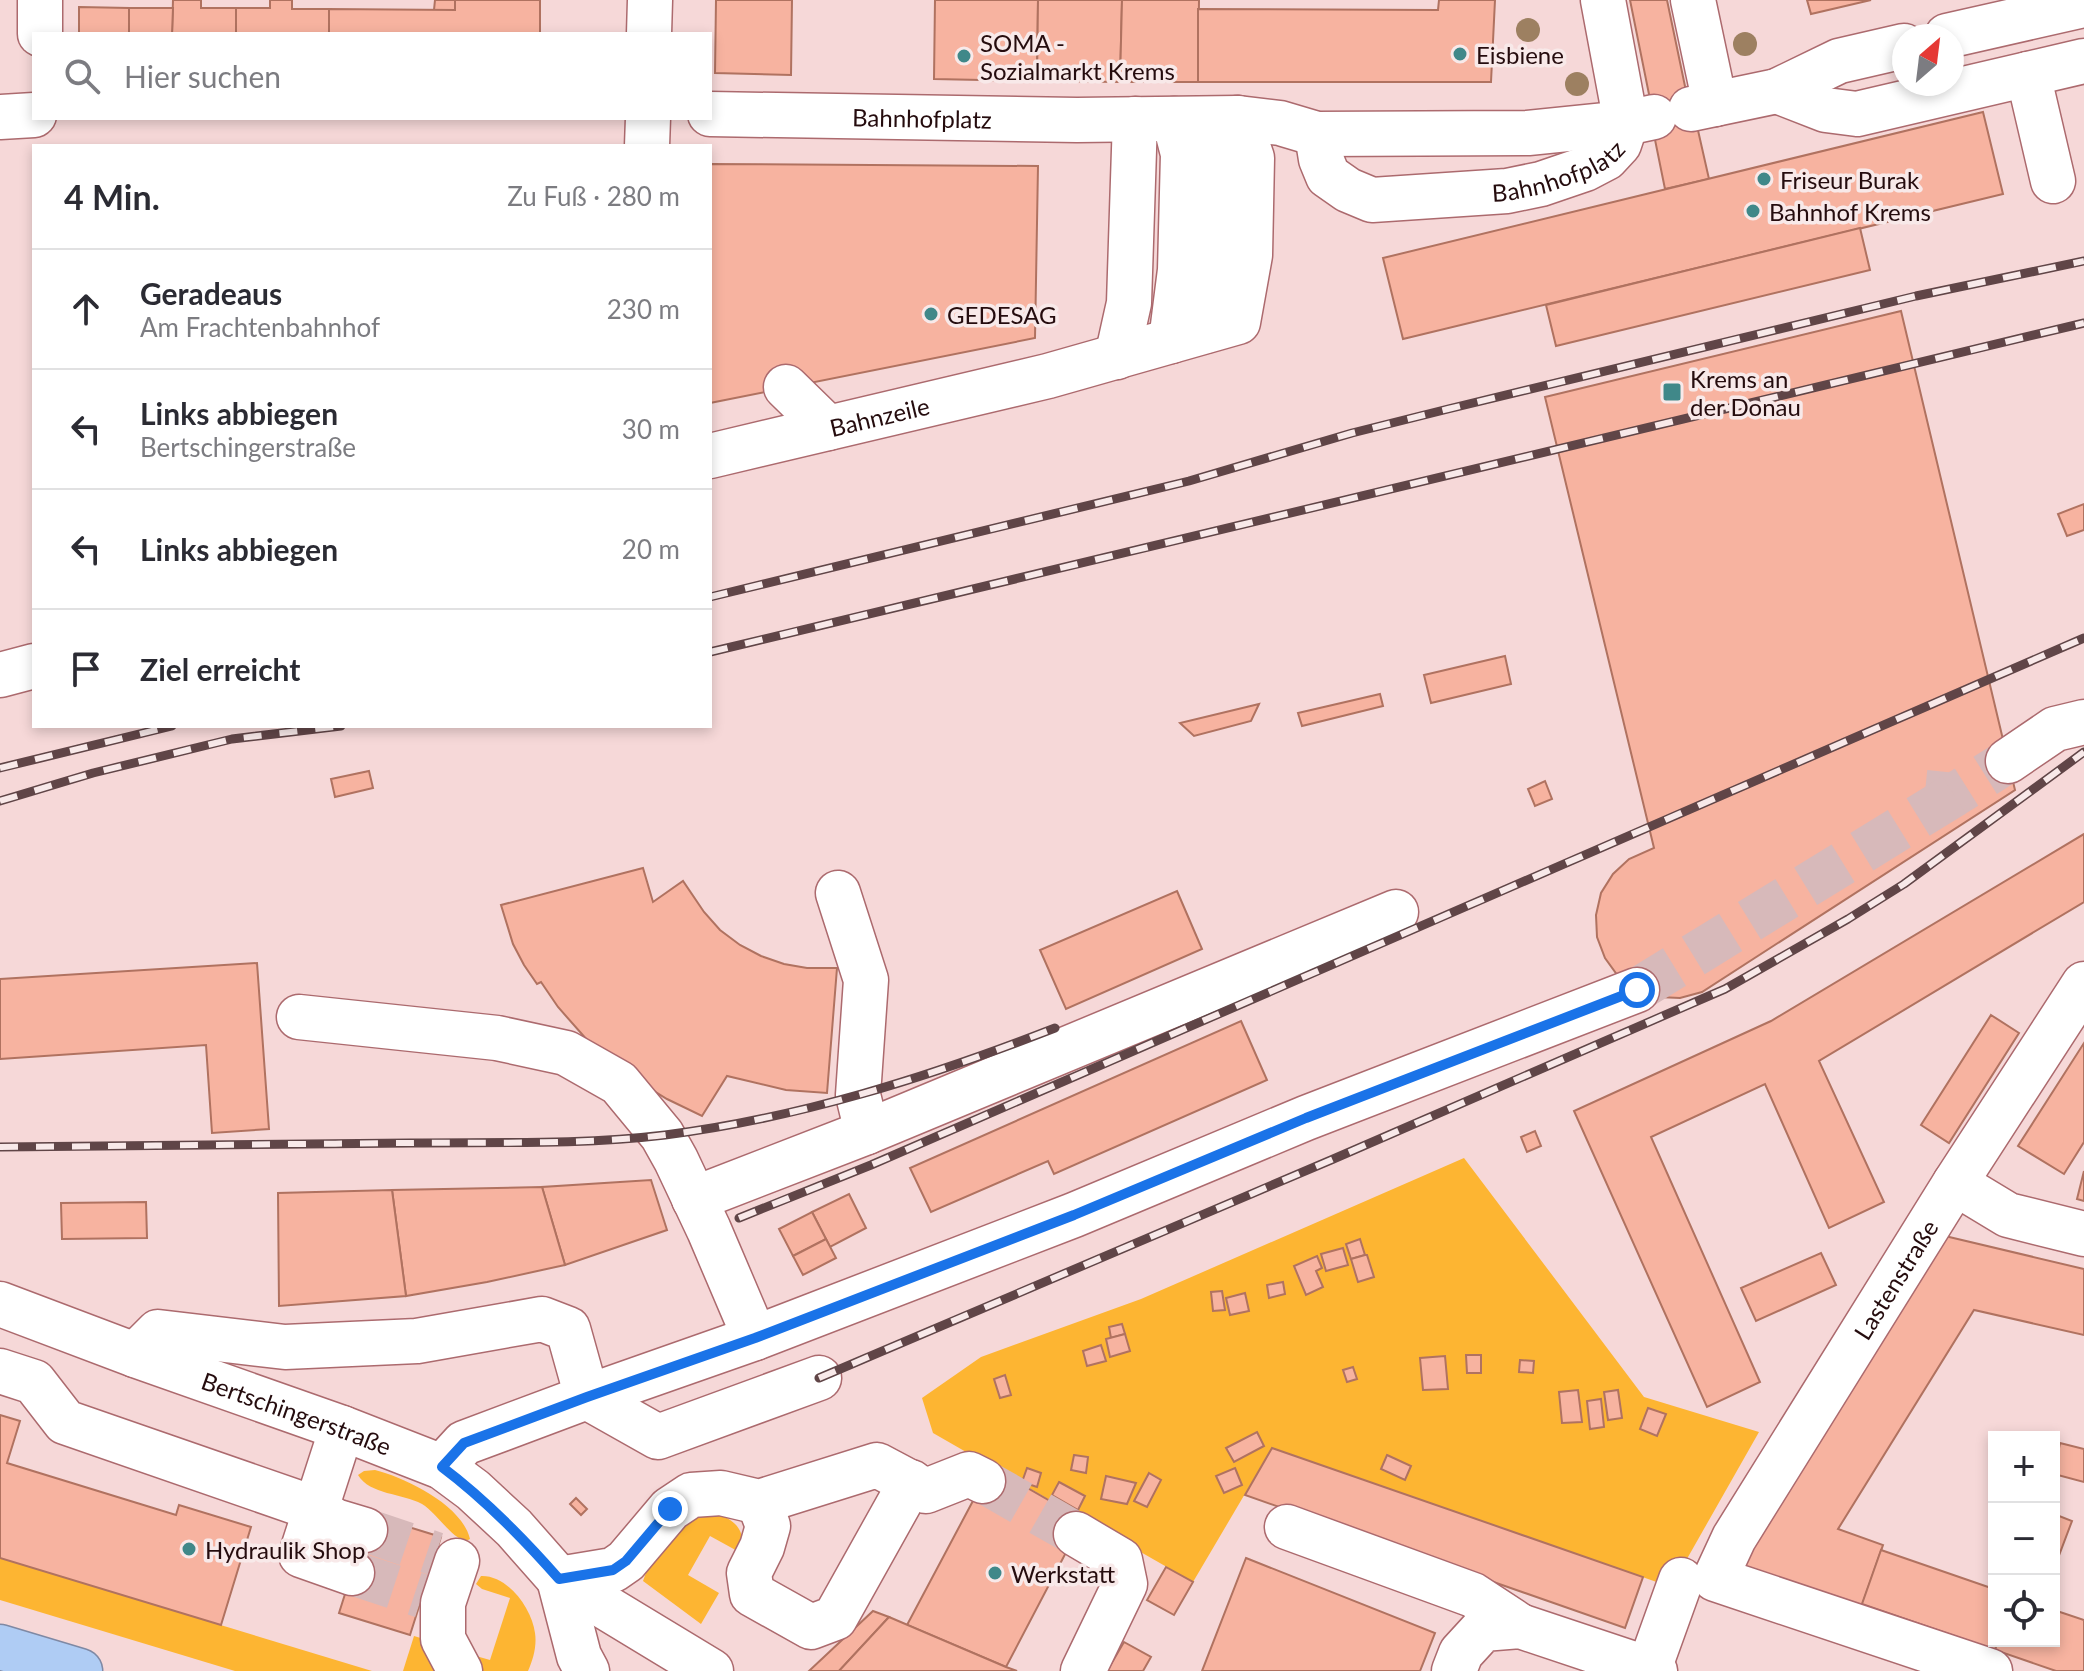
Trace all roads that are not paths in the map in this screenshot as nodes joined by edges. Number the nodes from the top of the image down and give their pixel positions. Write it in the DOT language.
graph roads {
  1 [pos="40,0"];
  2 [pos="650,0"];
  3 [pos="1603,0"];
  4 [pos="1693,0"];
  5 [pos="2084,5"];
  6 [pos="40,32"];
  7 [pos="649,32"];
  8 [pos="1964,32"];
  9 [pos="1892,49"];
  10 [pos="2084,61"];
  11 [pos="2028,74"];
  12 [pos="1777,91"];
  13 [pos="712,114"];
  14 [pos="1671,114"];
  15 [pos="0,117"];
  16 [pos="32,117"];
  17 [pos="1179,119"];
  18 [pos="36,120"];
  19 [pos="648,120"];
  20 [pos="1317,134"];
  21 [pos="37,144"];
  22 [pos="647,144"];
  23 [pos="2053,181"];
  24 [pos="1158,345"];
  25 [pos="786,387"];
  26 [pos="828,428"];
  27 [pos="712,456"];
  28 [pos="32,667"];
  29 [pos="0,675"];
  30 [pos="2084,722"];
  31 [pos="2008,761"];
  32 [pos="838,893"];
  33 [pos="1396,912"];
  34 [pos="2084,984"];
  35 [pos="1637,990"];
  36 [pos="299,1017"];
  37 [pos="867,1132"];
  38 [pos="1955,1183"];
  39 [pos="694,1199"];
  40 [pos="2084,1234"];
  41 [pos="0,1304"];
  42 [pos="57,1326"];
  43 [pos="755,1338"];
  44 [pos="135,1355"];
  45 [pos="17,1377"];
  46 [pos="819,1378"];
  47 [pos="587,1397"];
  48 [pos="342,1428"];
  49 [pos="442,1467"];
  50 [pos="983,1481"];
  51 [pos="911,1482"];
  52 [pos="759,1502"];
  53 [pos="316,1509"];
  54 [pos="1287,1527"];
  55 [pos="514,1528"];
  56 [pos="365,1530"];
  57 [pos="1076,1534"];
  58 [pos="352,1573"];
  59 [pos="559,1579"];
  60 [pos="1698,1580"];
  61 [pos="1520,1626"];
  62 [pos="0,1647"];
  63 [pos="1652,1670"];
  64 [pos="80,1671"];
  65 [pos="460,1671"];
  66 [pos="587,1671"];
  67 [pos="711,1671"];
  68 [pos="1083,1671"];
  69 [pos="1454,1671"];
  70 [pos="1990,1671"];
  1 -- 6 [label="street"];
  2 -- 7 [label="street"];
  3 -- 14 [label="street, Bahnhofplatz"];
  4 -- 14 [label="street"];
  5 -- 8 [label="street"];
  9 -- 12 [label="street, Bahnhofplatz"];
  10 -- 11 [label="street"];
  11 -- 12 [label="street"];
  11 -- 23 [label="street"];
  12 -- 14 [label="street, Bahnhofplatz"];
  13 -- 17 [label="street, Bahnhofplatz"];
  14 -- 20 [label="street, Bahnhofplatz"];
  14 -- 20 [label="street, Bahnhofplatz"];
  15 -- 16 [label="street"];
  17 -- 20 [label="street, Bahnhofplatz"];
  17 -- 24 [label="street"];
  17 -- 24 [label="street"];
  18 -- 21 [label="street"];
  19 -- 22 [label="street"];
  24 -- 26 [label="street, Bahnzeile"];
  25 -- 26 [label="street"];
  26 -- 27 [label="street, Bahnzeile"];
  28 -- 29 [label="street"];
  30 -- 31 [label="street"];
  32 -- 37 [label="street"];
  33 -- 37 [label="street"];
  34 -- 38 [label="street, Lastenstraße"];
  35 -- 43 [label="street"];
  36 -- 39 [label="street"];
  37 -- 39 [label="street"];
  38 -- 40 [label="street"];
  38 -- 60 [label="street, Lastenstraße"];
  39 -- 43 [label="street"];
  41 -- 42 [label="street, Bertschingerstraße"];
  42 -- 44 [label="street, Bertschingerstraße"];
  42 -- 45 [label="street"];
  43 -- 47 [label="street"];
  44 -- 47 [label="street"];
  44 -- 48 [label="street, Bertschingerstraße"];
  45 -- 53 [label="street"];
  46 -- 47 [label="street"];
  47 -- 49 [label="street"];
  48 -- 49 [label="street, Bertschingerstraße"];
  48 -- 53 [label="street"];
  49 -- 55 [label="street, Bertschingerstraße"];
  50 -- 51 [label="street"];
  51 -- 52 [label="street"];
  51 -- 52 [label="street"];
  52 -- 59 [label="street"];
  53 -- 56 [label="street"];
  53 -- 58 [label="street"];
  54 -- 61 [label="street"];
  55 -- 59 [label="street, Bertschingerstraße"];
  55 -- 65 [label="street"];
  57 -- 68 [label="street"];
  59 -- 66 [label="street, Bertschingerstraße"];
  59 -- 67 [label="street, Bertschingerstraße"];
  60 -- 63 [label="street, Lastenstraße"];
  60 -- 70 [label="street"];
  61 -- 63 [label="street"];
  61 -- 69 [label="street"];
  62 -- 64 [label="highway"];
}
